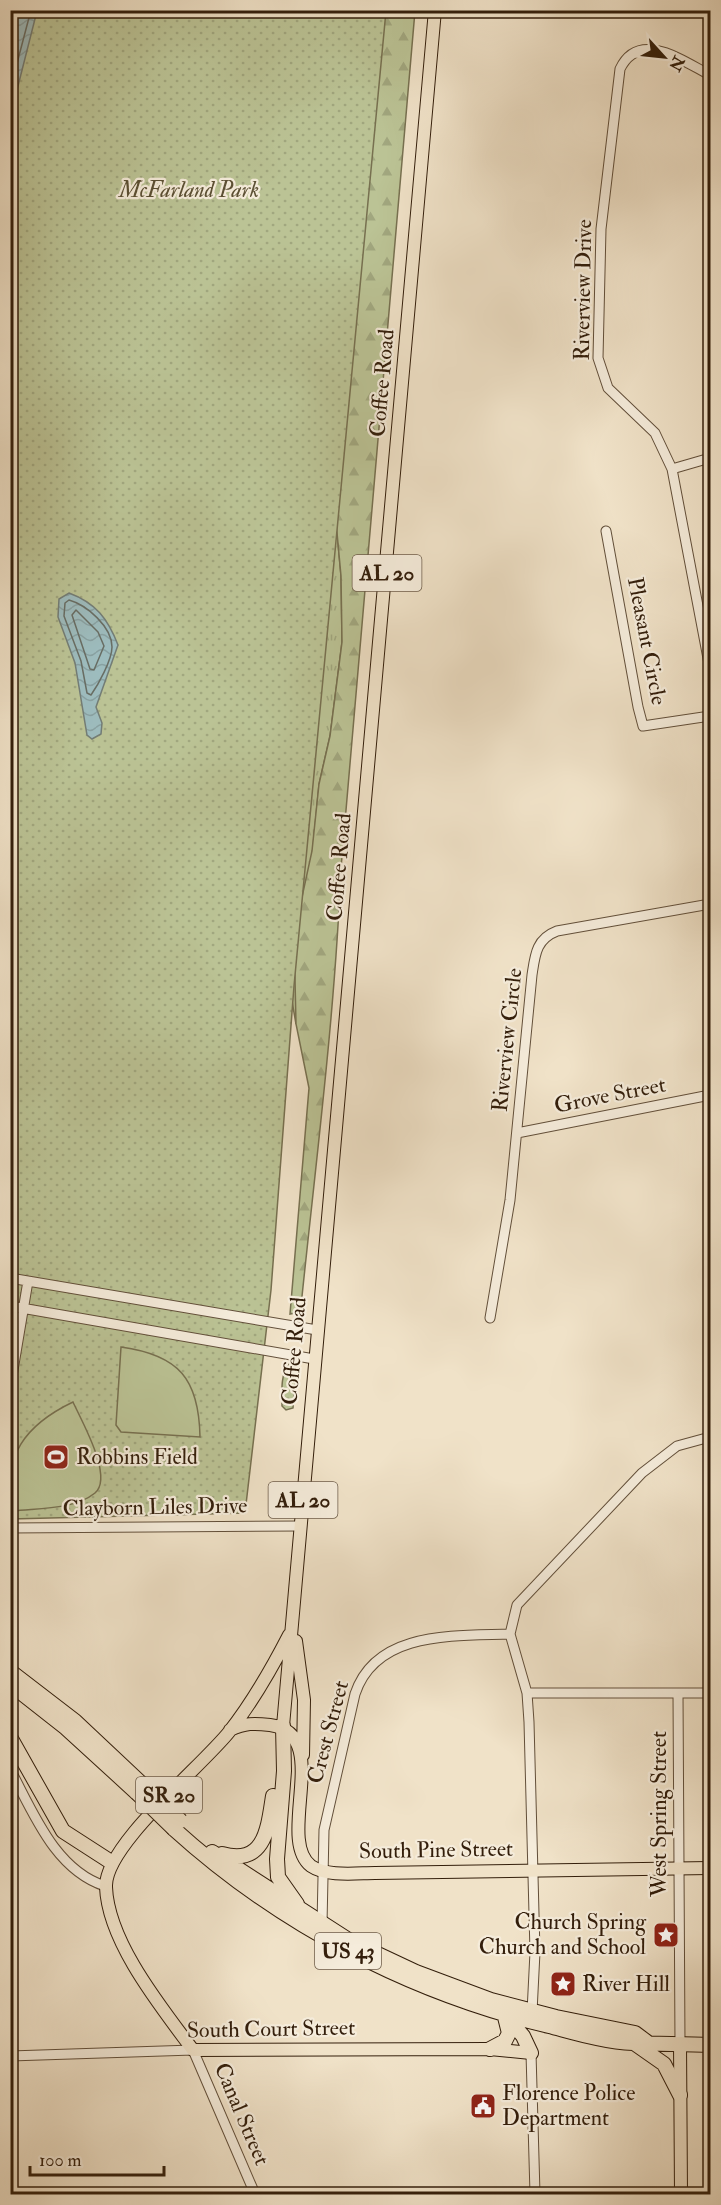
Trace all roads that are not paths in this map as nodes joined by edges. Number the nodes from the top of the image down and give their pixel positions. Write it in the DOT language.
graph roads {
  1 [pos="435,10"];
  2 [pos="711,75"];
  3 [pos="711,458"];
  4 [pos="672,469"];
  5 [pos="606,531"];
  6 [pos="711,669"];
  7 [pos="711,716"];
  8 [pos="711,904"];
  9 [pos="711,1095"];
  10 [pos="517,1133"];
  11 [pos="10,1278"];
  12 [pos="28,1281"];
  13 [pos="10,1306"];
  14 [pos="23,1308"];
  15 [pos="490,1318"];
  16 [pos="317,1330"];
  17 [pos="315,1359"];
  18 [pos="10,1388"];
  19 [pos="711,1437"];
  20 [pos="300,1526"];
  21 [pos="10,1528"];
  22 [pos="293,1625"];
  23 [pos="510,1634"];
  24 [pos="10,1671"];
  25 [pos="10,1684"];
  26 [pos="527,1693"];
  27 [pos="678,1693"];
  28 [pos="711,1693"];
  29 [pos="283,1726"];
  30 [pos="229,1731"];
  31 [pos="10,1737"];
  32 [pos="302,1765"];
  33 [pos="10,1769"];
  34 [pos="140,1789"];
  35 [pos="178,1825"];
  36 [pos="211,1851"];
  37 [pos="111,1862"];
  38 [pos="679,1868"];
  39 [pos="711,1868"];
  40 [pos="532,1870"];
  41 [pos="324,1871"];
  42 [pos="105,1886"];
  43 [pos="308,1915"];
  44 [pos="322,1924"];
  45 [pos="532,2012"];
  46 [pos="505,2015"];
  47 [pos="547,2026"];
  48 [pos="641,2042"];
  49 [pos="680,2043"];
  50 [pos="711,2045"];
  51 [pos="490,2049"];
  52 [pos="193,2050"];
  53 [pos="531,2053"];
  54 [pos="10,2056"];
  55 [pos="680,2095"];
  56 [pos="255,2194"];
  57 [pos="535,2194"];
  58 [pos="681,2194"];
  1 -- 16 [label="main road, Coffee Road / AL 20"];
  2 -- 4 [label="street, Riverview Drive"];
  3 -- 4 [label="street"];
  4 -- 6 [label="street, Riverview Drive"];
  5 -- 7 [label="street, Pleasant Circle"];
  8 -- 10 [label="street, Riverview Circle"];
  9 -- 10 [label="street, Grove Street"];
  10 -- 15 [label="street, Riverview Circle"];
  11 -- 12 [label="street"];
  12 -- 14 [label="street"];
  12 -- 16 [label="street"];
  13 -- 14 [label="street"];
  14 -- 17 [label="street"];
  14 -- 18 [label="street"];
  16 -- 17 [label="main road, Coffee Road / AL 20"];
  17 -- 20 [label="main road, Coffee Road / AL 20"];
  19 -- 23 [label="street"];
  20 -- 21 [label="street, Clayborn Liles Drive"];
  20 -- 22 [label="main road, Coffee Road / AL 20"];
  22 -- 29 [label="main road, Coffee Road / AL 20"];
  22 -- 30 [label="main road"];
  22 -- 32 [label="main road"];
  23 -- 26 [label="street"];
  23 -- 41 [label="street, Crest Street"];
  24 -- 34 [label="highway, US 43"];
  25 -- 34 [label="highway, US 43"];
  26 -- 27 [label="street"];
  26 -- 40 [label="street"];
  27 -- 28 [label="street"];
  27 -- 38 [label="street, West Spring Street"];
  29 -- 30 [label="main road"];
  29 -- 32 [label="main road"];
  29 -- 36 [label="highway"];
  29 -- 43 [label="highway"];
  30 -- 37 [label="main road, SR 20"];
  31 -- 37 [label="highway"];
  32 -- 41 [label="main road"];
  33 -- 42 [label="street"];
  34 -- 35 [label="highway, US 43, bridge"];
  35 -- 36 [label="highway, US 43"];
  35 -- 46 [label="highway, US 43"];
  36 -- 43 [label="highway, US 43"];
  37 -- 42 [label="main road"];
  38 -- 39 [label="main road, South Pine Street"];
  38 -- 40 [label="main road, South Pine Street"];
  38 -- 49 [label="street, West Spring Street"];
  40 -- 41 [label="main road, South Pine Street"];
  40 -- 45 [label="street"];
  41 -- 44 [label="street, Crest Street"];
  42 -- 52 [label="main road"];
  43 -- 44 [label="highway, US 43"];
  44 -- 45 [label="highway, US 43"];
  45 -- 48 [label="highway, US 43"];
  46 -- 47 [label="highway, US 43"];
  46 -- 51 [label="highway"];
  46 -- 53 [label="highway"];
  47 -- 48 [label="highway, US 43"];
  47 -- 53 [label="highway"];
  48 -- 49 [label="highway, US 43"];
  48 -- 55 [label="highway"];
  49 -- 50 [label="highway, US 43"];
  49 -- 55 [label="main road"];
  51 -- 52 [label="main road, South Court Street"];
  51 -- 53 [label="main road, South Court Street"];
  52 -- 54 [label="street, South Court Street"];
  52 -- 56 [label="street, Canal Street"];
  53 -- 57 [label="street"];
  55 -- 58 [label="main road"];
}
